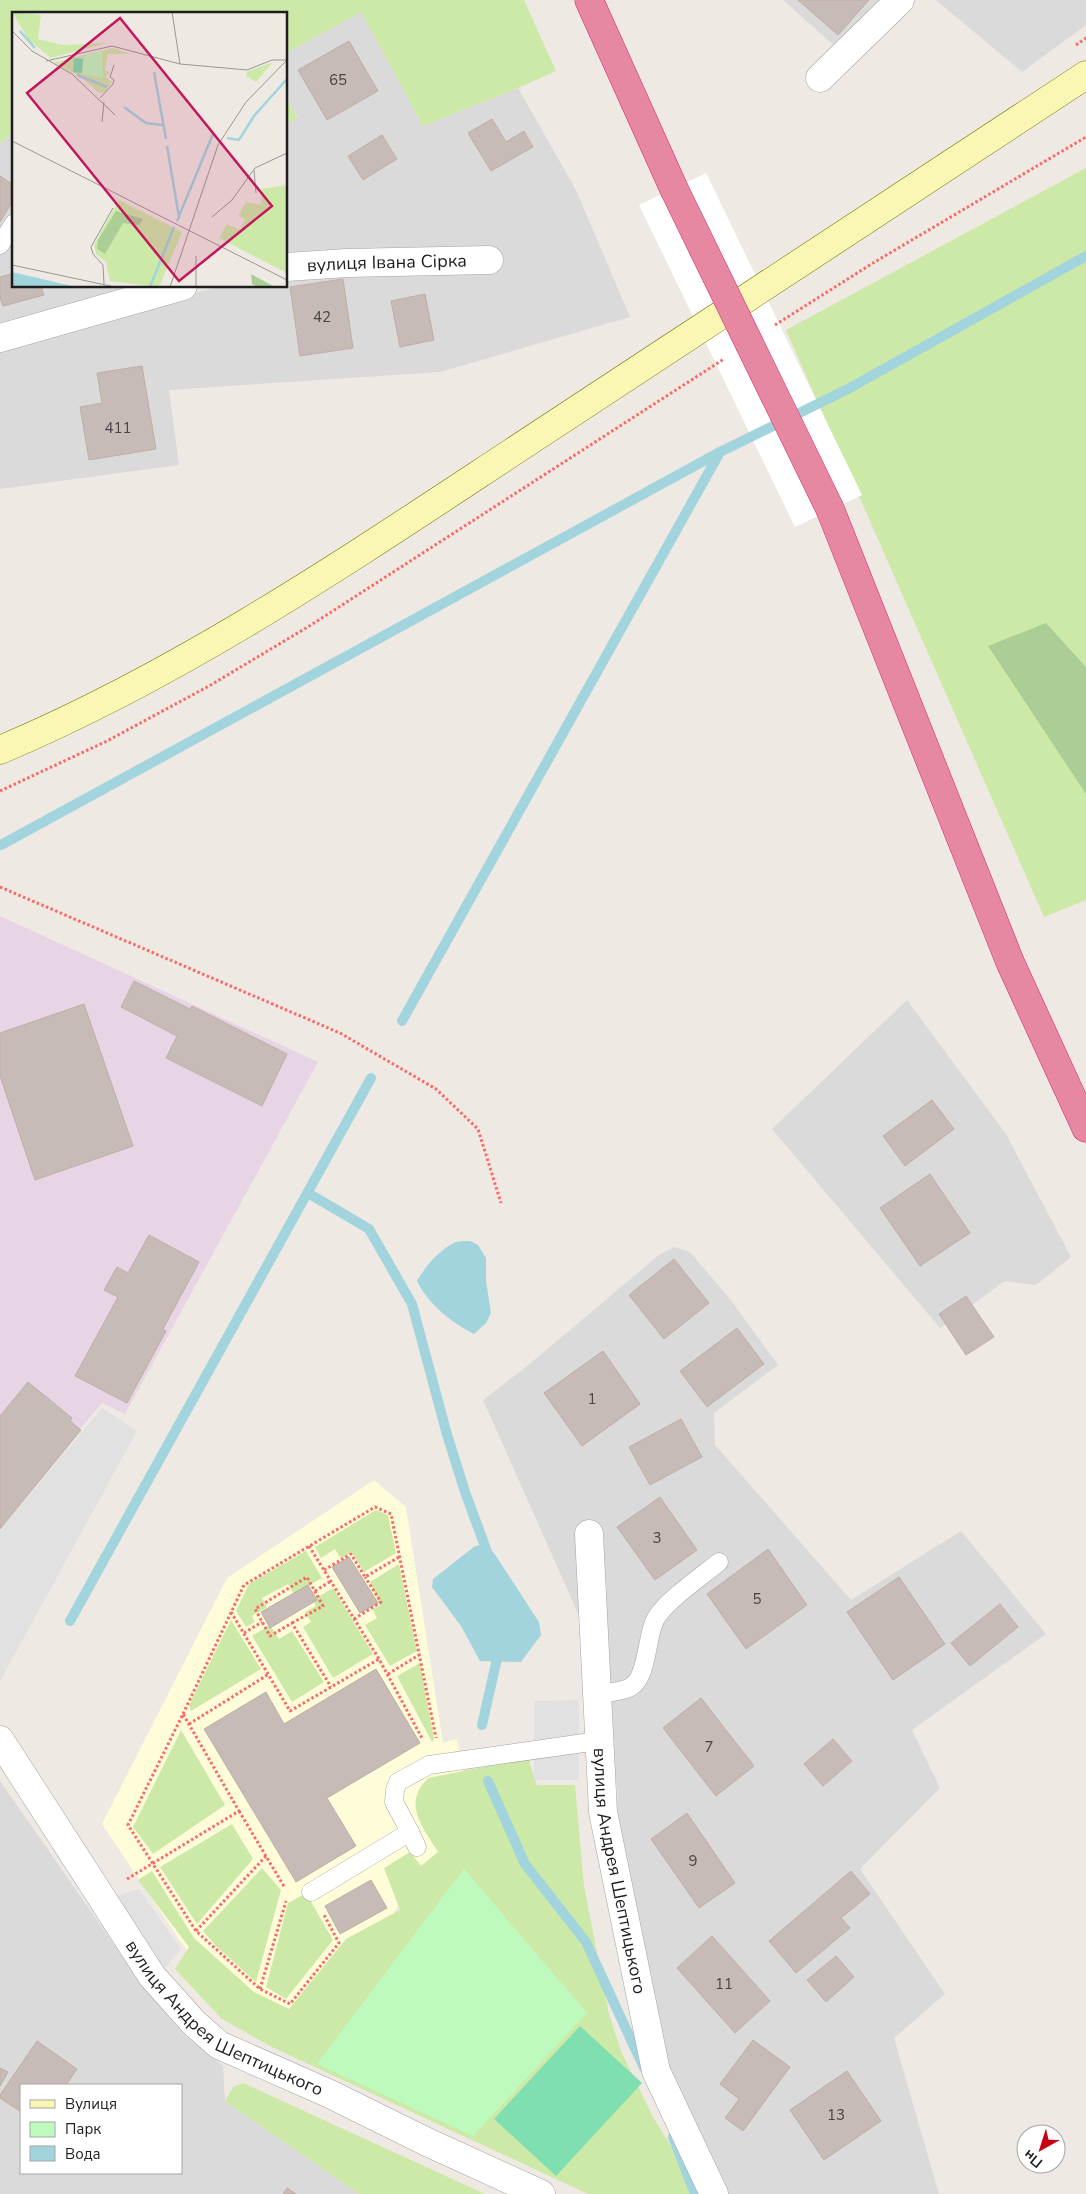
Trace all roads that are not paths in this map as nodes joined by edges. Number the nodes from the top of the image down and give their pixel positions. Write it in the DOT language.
graph roads {
  1 [pos="590,0"];
  2 [pos="900,0"];
  3 [pos="820,78"];
  4 [pos="1082,78"];
  5 [pos="12,226"];
  6 [pos="0,245"];
  7 [pos="489,260"];
  8 [pos="288,267"];
  9 [pos="177,288"];
  10 [pos="0,338"];
  11 [pos="0,750"];
  12 [pos="1086,1128"];
  13 [pos="589,1534"];
  14 [pos="719,1562"];
  15 [pos="596,1694"];
  16 [pos="0,1740"];
  17 [pos="598,1741"];
  18 [pos="311,1892"];
  19 [pos="541,2194"];
  20 [pos="714,2194"];
  1 -- 12 [label="highway, bridge"];
  2 -- 3 [label="street"];
  4 -- 11 [label="main road"];
  5 -- 6 [label="lane"];
  7 -- 8 [label="street, вулиця Івана Сірка"];
  9 -- 10 [label="street"];
  13 -- 15 [label="street, вулиця Андрея Шептицького"];
  14 -- 15 [label="lane"];
  15 -- 17 [label="street, вулиця Андрея Шептицького"];
  16 -- 19 [label="street, вулиця Андрея Шептицького"];
  17 -- 18 [label="lane"];
  17 -- 20 [label="street, вулиця Андрея Шептицького"];
}
